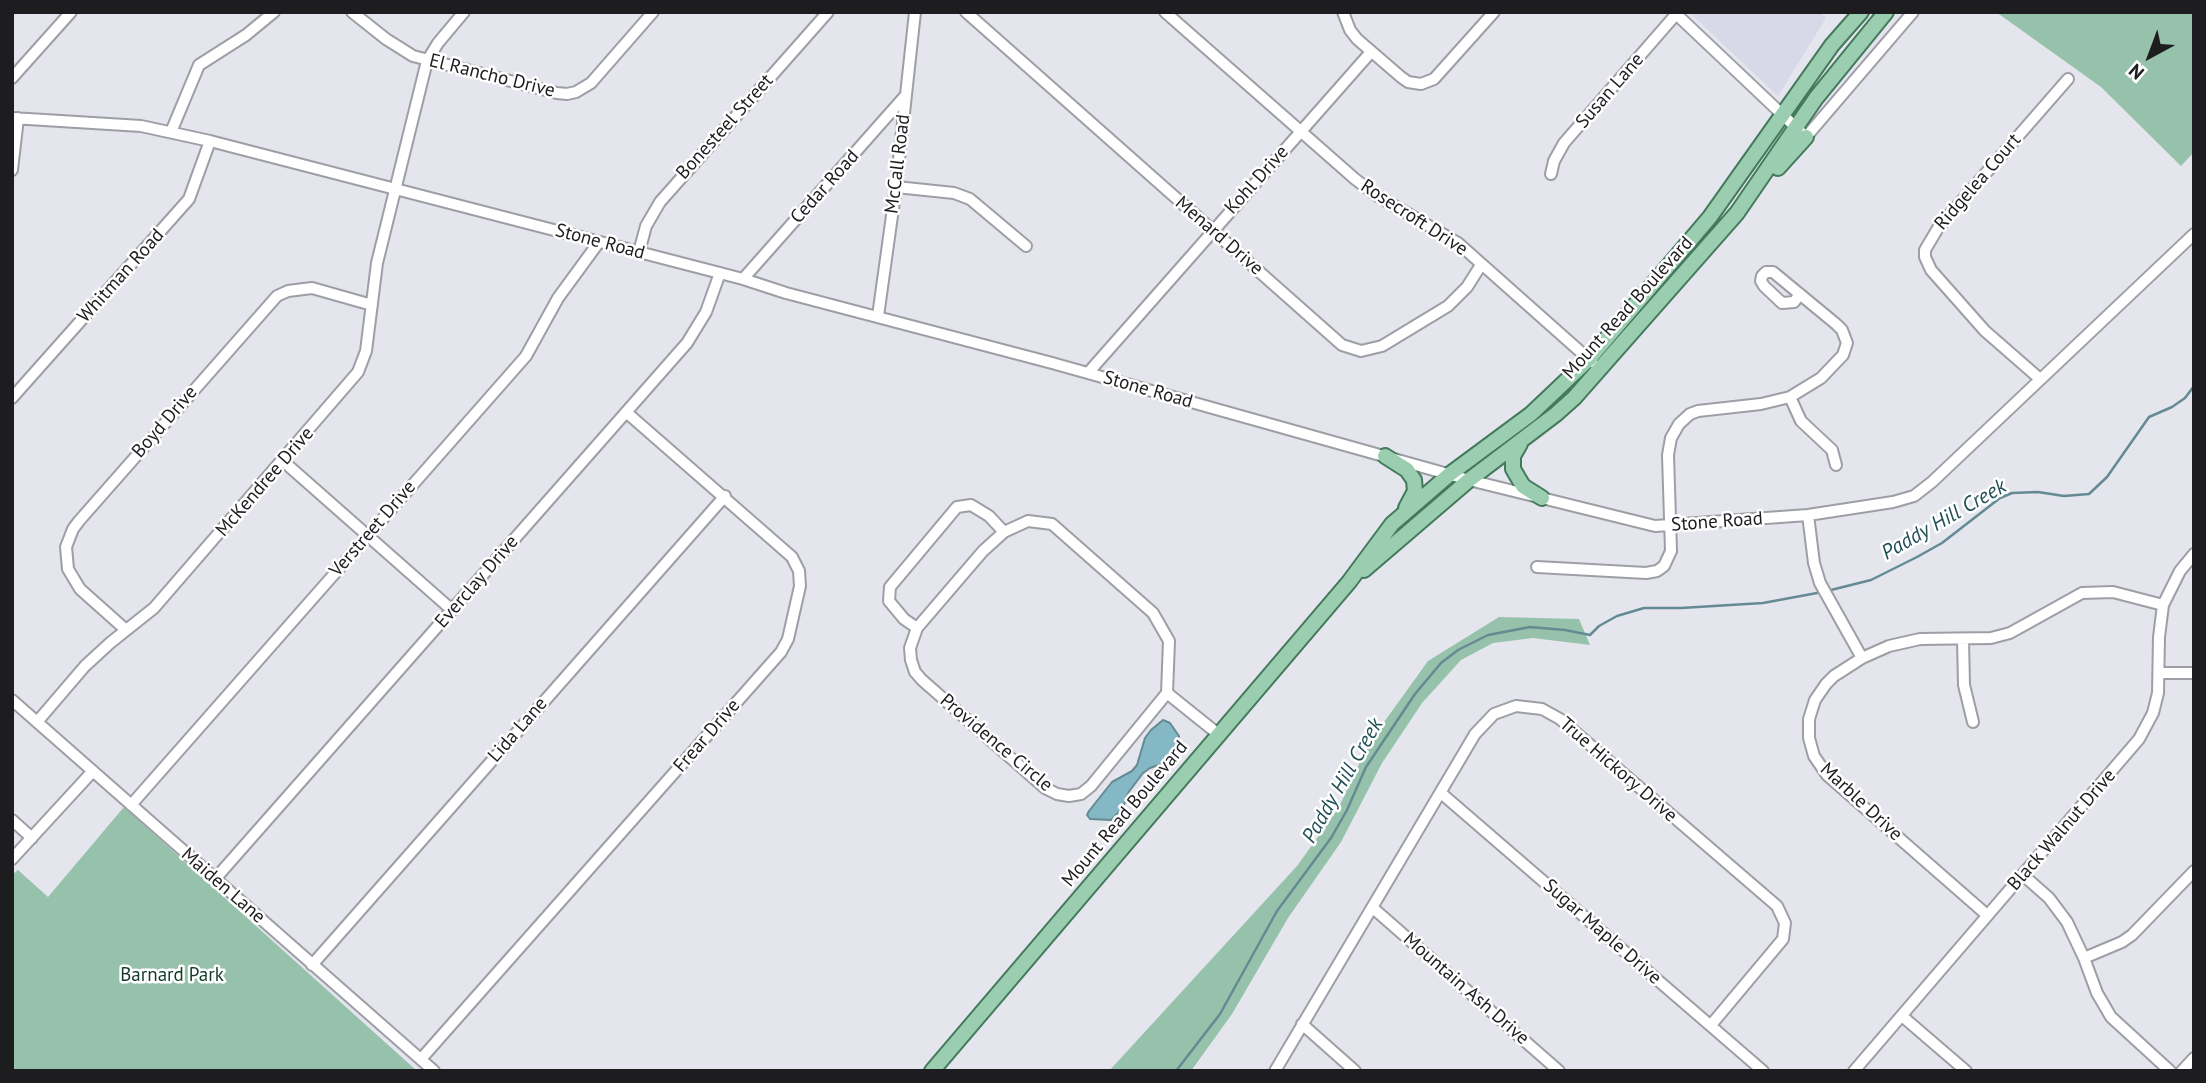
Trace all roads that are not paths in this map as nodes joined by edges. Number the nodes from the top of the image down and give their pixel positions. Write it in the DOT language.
graph roads {
  1 [pos="71,12"];
  2 [pos="274,12"];
  3 [pos="352,12"];
  4 [pos="464,12"];
  5 [pos="653,12"];
  6 [pos="828,12"];
  7 [pos="915,12"];
  8 [pos="966,12"];
  9 [pos="1165,12"];
  10 [pos="1343,12"];
  11 [pos="1494,12"];
  12 [pos="1861,12"];
  13 [pos="1886,12"];
  14 [pos="1913,12"];
  15 [pos="1676,13"];
  16 [pos="1371,52"];
  17 [pos="427,61"];
  18 [pos="12,78"];
  19 [pos="2068,79"];
  20 [pos="906,95"];
  21 [pos="1783,116"];
  22 [pos="15,118"];
  23 [pos="1300,131"];
  24 [pos="171,132"];
  25 [pos="1801,133"];
  26 [pos="210,141"];
  27 [pos="12,170"];
  28 [pos="1551,174"];
  29 [pos="896,187"];
  30 [pos="395,188"];
  31 [pos="1213,230"];
  32 [pos="2194,234"];
  33 [pos="599,242"];
  34 [pos="1026,246"];
  35 [pos="639,252"];
  36 [pos="1481,264"];
  37 [pos="720,273"];
  38 [pos="743,279"];
  39 [pos="1800,294"];
  40 [pos="372,304"];
  41 [pos="878,316"];
  42 [pos="1595,364"];
  43 [pos="1088,373"];
  44 [pos="2040,379"];
  45 [pos="1790,397"];
  46 [pos="12,398"];
  47 [pos="626,412"];
  48 [pos="1525,438"];
  49 [pos="1385,456"];
  50 [pos="283,461"];
  51 [pos="1836,465"];
  52 [pos="1450,474"];
  53 [pos="1469,480"];
  54 [pos="725,496"];
  55 [pos="1542,498"];
  56 [pos="1808,515"];
  57 [pos="1400,517"];
  58 [pos="1671,526"];
  59 [pos="1004,532"];
  60 [pos="368,535"];
  61 [pos="2194,554"];
  62 [pos="1537,567"];
  63 [pos="1349,582"];
  64 [pos="2163,606"];
  65 [pos="452,610"];
  66 [pos="917,628"];
  67 [pos="126,631"];
  68 [pos="1963,640"];
  69 [pos="1862,659"];
  70 [pos="2159,673"];
  71 [pos="2194,673"];
  72 [pos="1167,693"];
  73 [pos="12,700"];
  74 [pos="37,722"];
  75 [pos="1973,722"];
  76 [pos="1218,734"];
  77 [pos="93,771"];
  78 [pos="1441,793"];
  79 [pos="131,805"];
  80 [pos="12,820"];
  81 [pos="32,838"];
  82 [pos="12,859"];
  83 [pos="2194,871"];
  84 [pos="2023,875"];
  85 [pos="215,879"];
  86 [pos="1373,908"];
  87 [pos="1987,915"];
  88 [pos="2084,958"];
  89 [pos="312,965"];
  90 [pos="1902,1016"];
  91 [pos="1302,1024"];
  92 [pos="1710,1025"];
  93 [pos="2194,1058"];
  94 [pos="421,1059"];
  95 [pos="435,1071"];
  96 [pos="932,1071"];
  97 [pos="1275,1071"];
  98 [pos="1355,1071"];
  99 [pos="1559,1071"];
  100 [pos="1763,1071"];
  101 [pos="1853,1071"];
  102 [pos="1966,1071"];
  103 [pos="2170,1071"];
  104 [pos="2182,1071"];
  1 -- 18 [label="street"];
  2 -- 24 [label="street"];
  3 -- 17 [label="street, El Rancho Drive"];
  4 -- 17 [label="street"];
  5 -- 17 [label="street, El Rancho Drive"];
  6 -- 35 [label="street, Bonesteel Street"];
  7 -- 20 [label="street, McCall Road"];
  8 -- 31 [label="street, Menard Drive"];
  9 -- 23 [label="street, Rosecroft Drive"];
  10 -- 16 [label="street"];
  11 -- 16 [label="street"];
  12 -- 21 [label="main road, Mount Read Boulevard"];
  13 -- 25 [label="main road, Mount Read Boulevard"];
  14 -- 25 [label="street, Mount Read Boulevard"];
  15 -- 21 [label="street"];
  15 -- 28 [label="street, Susan Lane"];
  16 -- 23 [label="street, Kohl Drive"];
  17 -- 30 [label="street, McKendree Drive"];
  19 -- 44 [label="street, Ridgelea Court"];
  20 -- 29 [label="street, McCall Road"];
  20 -- 38 [label="street, Cedar Road"];
  21 -- 25 [label="street"];
  21 -- 42 [label="main road, Mount Read Boulevard"];
  22 -- 24 [label="street, Stone Road"];
  22 -- 27 [label="street"];
  23 -- 31 [label="street, Kohl Drive"];
  23 -- 36 [label="street, Rosecroft Drive"];
  24 -- 26 [label="street, Stone Road"];
  25 -- 42 [label="main road, Mount Read Boulevard"];
  26 -- 30 [label="street, Stone Road"];
  26 -- 46 [label="street, Whitman Road"];
  29 -- 34 [label="street"];
  29 -- 41 [label="street, McCall Road"];
  30 -- 33 [label="street, Stone Road"];
  30 -- 40 [label="street, McKendree Drive"];
  31 -- 36 [label="street, Menard Drive"];
  31 -- 43 [label="street, Kohl Drive"];
  32 -- 44 [label="street, Stone Road"];
  33 -- 35 [label="street, Stone Road"];
  33 -- 60 [label="street, Verstreet Drive"];
  35 -- 37 [label="street, Stone Road"];
  36 -- 42 [label="street, Rosecroft Drive"];
  37 -- 38 [label="street, Stone Road"];
  37 -- 47 [label="street, Everclay Drive"];
  38 -- 41 [label="street, Stone Road"];
  39 -- 45 [label="street"];
  40 -- 50 [label="street, McKendree Drive"];
  40 -- 67 [label="street, Boyd Drive"];
  41 -- 43 [label="street, Stone Road"];
  42 -- 48 [label="main road, Mount Read Boulevard"];
  42 -- 52 [label="main road, Mount Read Boulevard"];
  43 -- 49 [label="street, Stone Road"];
  44 -- 56 [label="street, Stone Road"];
  45 -- 51 [label="street"];
  45 -- 58 [label="street"];
  47 -- 54 [label="street, Frear Drive"];
  47 -- 65 [label="street, Everclay Drive"];
  48 -- 53 [label="main road, Mount Read Boulevard"];
  48 -- 55 [label="main road"];
  49 -- 52 [label="street, Stone Road"];
  49 -- 57 [label="main road"];
  50 -- 60 [label="street"];
  50 -- 67 [label="street, McKendree Drive"];
  52 -- 53 [label="street, Stone Road"];
  52 -- 57 [label="main road, Mount Read Boulevard"];
  53 -- 55 [label="street, Stone Road"];
  53 -- 63 [label="main road, Mount Read Boulevard"];
  54 -- 89 [label="street, Lida Lane"];
  54 -- 94 [label="street, Frear Drive"];
  55 -- 58 [label="street, Stone Road"];
  56 -- 58 [label="street, Stone Road"];
  56 -- 69 [label="street"];
  57 -- 63 [label="main road, Mount Read Boulevard"];
  58 -- 62 [label="street"];
  59 -- 66 [label="street"];
  59 -- 66 [label="street"];
  59 -- 72 [label="street"];
  60 -- 65 [label="street"];
  60 -- 79 [label="street, Verstreet Drive"];
  61 -- 64 [label="street, Black Walnut Drive"];
  63 -- 76 [label="main road, Mount Read Boulevard"];
  64 -- 68 [label="street, Marble Drive"];
  64 -- 70 [label="street, Black Walnut Drive"];
  65 -- 85 [label="street, Everclay Drive"];
  66 -- 72 [label="street, Providence Circle"];
  67 -- 74 [label="street, McKendree Drive"];
  68 -- 69 [label="street, Marble Drive"];
  68 -- 75 [label="street"];
  69 -- 87 [label="street, Marble Drive"];
  70 -- 71 [label="street"];
  70 -- 84 [label="street, Black Walnut Drive"];
  72 -- 76 [label="street"];
  73 -- 74 [label="street, Maiden Lane"];
  74 -- 77 [label="street, Maiden Lane"];
  76 -- 96 [label="main road, Mount Read Boulevard"];
  77 -- 79 [label="street, Maiden Lane"];
  77 -- 81 [label="street"];
  78 -- 86 [label="street, True Hickory Drive"];
  78 -- 92 [label="street, Sugar Maple Drive"];
  78 -- 92 [label="street, True Hickory Drive"];
  79 -- 85 [label="street, Maiden Lane"];
  80 -- 81 [label="street"];
  81 -- 82 [label="street"];
  83 -- 88 [label="street"];
  84 -- 87 [label="street, Black Walnut Drive"];
  84 -- 88 [label="street"];
  85 -- 89 [label="street, Maiden Lane"];
  86 -- 91 [label="street, True Hickory Drive"];
  86 -- 99 [label="street, Mountain Ash Drive"];
  87 -- 90 [label="street, Black Walnut Drive"];
  88 -- 103 [label="street"];
  89 -- 94 [label="street, Maiden Lane"];
  90 -- 101 [label="street, Black Walnut Drive"];
  90 -- 102 [label="street"];
  91 -- 97 [label="street, True Hickory Drive"];
  91 -- 98 [label="street"];
  92 -- 100 [label="street, Sugar Maple Drive"];
  93 -- 104 [label="street"];
  94 -- 95 [label="street, Maiden Lane"];
}
